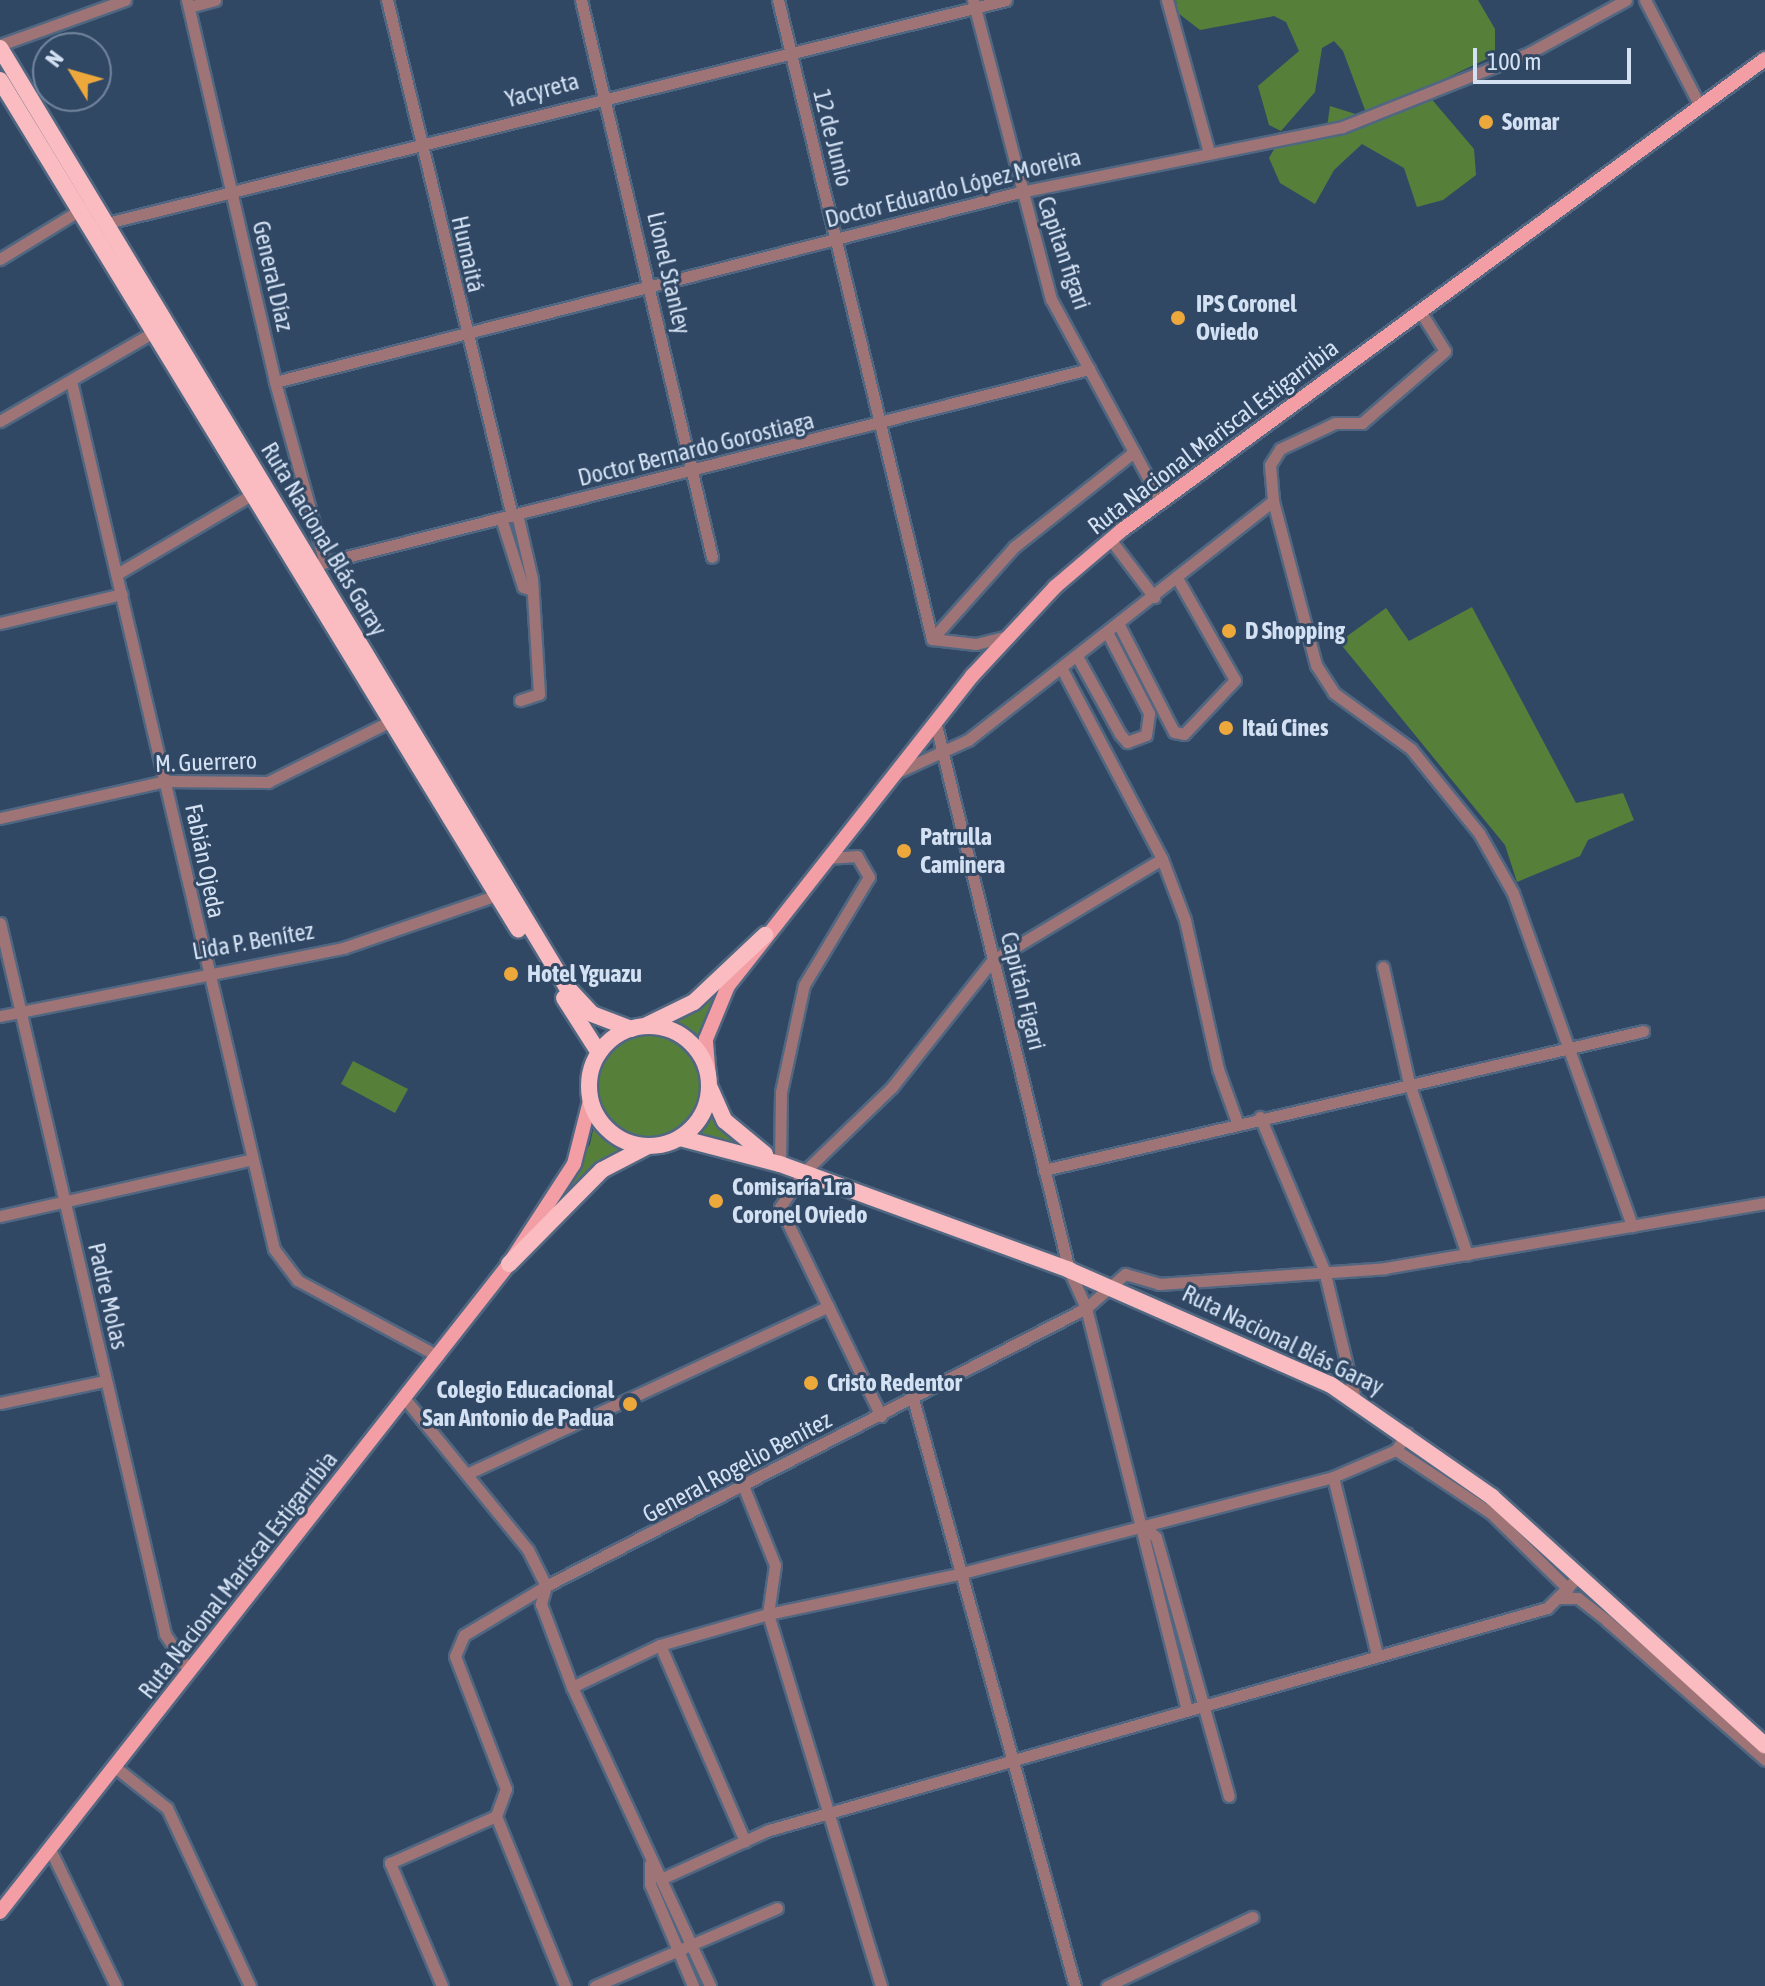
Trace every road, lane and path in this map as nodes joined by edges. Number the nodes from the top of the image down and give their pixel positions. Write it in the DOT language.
graph roads {
  1 [pos="125,0"];
  2 [pos="215,0"];
  3 [pos="387,0"];
  4 [pos="581,0"];
  5 [pos="778,0"];
  6 [pos="1006,0"];
  7 [pos="1167,0"];
  8 [pos="1626,0"];
  9 [pos="1645,0"];
  10 [pos="188,4"];
  11 [pos="974,4"];
  12 [pos="0,46"];
  13 [pos="790,54"];
  14 [pos="1765,59"];
  15 [pos="5,69"];
  16 [pos="0,80"];
  17 [pos="604,97"];
  18 [pos="1700,106"];
  19 [pos="421,144"];
  20 [pos="1209,153"];
  21 [pos="231,191"];
  22 [pos="1020,192"];
  23 [pos="87,206"];
  24 [pos="99,225"];
  25 [pos="835,239"];
  26 [pos="0,259"];
  27 [pos="650,284"];
  28 [pos="1420,311"];
  29 [pos="161,328"];
  30 [pos="463,330"];
  31 [pos="1089,369"];
  32 [pos="71,381"];
  33 [pos="275,382"];
  34 [pos="0,421"];
  35 [pos="878,427"];
  36 [pos="1134,452"];
  37 [pos="694,474"];
  38 [pos="253,494"];
  39 [pos="1273,501"];
  40 [pos="1161,502"];
  41 [pos="510,516"];
  42 [pos="1110,539"];
  43 [pos="712,557"];
  44 [pos="312,566"];
  45 [pos="117,574"];
  46 [pos="1177,578"];
  47 [pos="533,590"];
  48 [pos="122,594"];
  49 [pos="1154,597"];
  50 [pos="0,623"];
  51 [pos="1119,625"];
  52 [pos="1108,634"];
  53 [pos="1005,637"];
  54 [pos="932,639"];
  55 [pos="1078,658"];
  56 [pos="1063,671"];
  57 [pos="520,700"];
  58 [pos="396,718"];
  59 [pos="935,721"];
  60 [pos="941,748"];
  61 [pos="894,774"];
  62 [pos="166,781"];
  63 [pos="0,818"];
  64 [pos="830,858"];
  65 [pos="1162,859"];
  66 [pos="502,894"];
  67 [pos="0,923"];
  68 [pos="765,935"];
  69 [pos="992,961"];
  70 [pos="1383,967"];
  71 [pos="205,971"];
  72 [pos="19,1012"];
  73 [pos="0,1016"];
  74 [pos="637,1028"];
  75 [pos="1643,1031"];
  76 [pos="1569,1047"];
  77 [pos="599,1053"];
  78 [pos="709,1082"];
  79 [pos="1409,1083"];
  80 [pos="591,1097"];
  81 [pos="1260,1117"];
  82 [pos="1237,1122"];
  83 [pos="680,1138"];
  84 [pos="648,1146"];
  85 [pos="252,1159"];
  86 [pos="780,1164"];
  87 [pos="1044,1170"];
  88 [pos="803,1173"];
  89 [pos="64,1202"];
  90 [pos="1765,1203"];
  91 [pos="0,1216"];
  92 [pos="1632,1226"];
  93 [pos="1467,1254"];
  94 [pos="509,1264"];
  95 [pos="1069,1270"];
  96 [pos="1324,1270"];
  97 [pos="1113,1288"];
  98 [pos="828,1306"];
  99 [pos="1086,1308"];
  100 [pos="438,1356"];
  101 [pos="104,1381"];
  102 [pos="405,1399"];
  103 [pos="913,1399"];
  104 [pos="1355,1399"];
  105 [pos="0,1403"];
  106 [pos="881,1416"];
  107 [pos="1407,1432"];
  108 [pos="1396,1450"];
  109 [pos="469,1473"];
  110 [pos="1333,1477"];
  111 [pos="744,1488"];
  112 [pos="1143,1526"];
  113 [pos="962,1573"];
  114 [pos="546,1586"];
  115 [pos="1569,1588"];
  116 [pos="768,1614"];
  117 [pos="660,1645"];
  118 [pos="1377,1655"];
  119 [pos="189,1671"];
  120 [pos="572,1687"];
  121 [pos="1205,1704"];
  122 [pos="1187,1709"];
  123 [pos="1765,1745"];
  124 [pos="1765,1760"];
  125 [pos="1010,1762"];
  126 [pos="115,1767"];
  127 [pos="1229,1796"];
  128 [pos="826,1814"];
  129 [pos="496,1816"];
  130 [pos="745,1841"];
  131 [pos="50,1849"];
  132 [pos="650,1864"];
  133 [pos="663,1878"];
  134 [pos="777,1908"];
  135 [pos="0,1912"];
  136 [pos="1252,1917"];
  137 [pos="692,1945"];
  138 [pos="678,1951"];
  139 [pos="116,1986"];
  140 [pos="250,1986"];
  141 [pos="442,1986"];
  142 [pos="565,1986"];
  143 [pos="595,1986"];
  144 [pos="693,1986"];
  145 [pos="710,1986"];
  146 [pos="881,1986"];
  147 [pos="1075,1986"];
  148 [pos="1107,1986"];
  1 -- 12 [label="street"];
  2 -- 10 [label="street"];
  3 -- 19 [label="street, Humaitá"];
  4 -- 17 [label="street, Lionel Stanley"];
  5 -- 13 [label="street, 12 de Junio"];
  6 -- 11 [label="street, Yacyreta"];
  7 -- 20 [label="street"];
  8 -- 20 [label="street, Doctor Eduardo López Moreira"];
  9 -- 18 [label="street"];
  10 -- 21 [label="street, General Díaz"];
  11 -- 13 [label="street, Yacyreta"];
  11 -- 22 [label="street, Capitan figari"];
  12 -- 15 [label="highway, Ruta Nacional Blás Garay"];
  13 -- 17 [label="street, Yacyreta"];
  13 -- 25 [label="street, 12 de Junio"];
  14 -- 18 [label="main road, Ruta Nacional Mariscal Estigarribia"];
  15 -- 23 [label="highway, Ruta Nacional Blás Garay"];
  16 -- 23 [label="highway, Ruta Nacional Blás Garay"];
  17 -- 19 [label="street, Yacyreta"];
  17 -- 27 [label="street, Lionel Stanley"];
  18 -- 28 [label="main road, Ruta Nacional Mariscal Estigarribia"];
  19 -- 21 [label="street, Yacyreta"];
  19 -- 30 [label="street, Humaitá"];
  20 -- 22 [label="street, Doctor Eduardo López Moreira"];
  21 -- 24 [label="street, Yacyreta"];
  21 -- 33 [label="street, General Díaz"];
  22 -- 25 [label="street, Doctor Eduardo López Moreira"];
  22 -- 31 [label="street, Capitan figari"];
  23 -- 24 [label="highway, Ruta Nacional Blás Garay"];
  23 -- 26 [label="street"];
  24 -- 29 [label="highway, Ruta Nacional Blás Garay"];
  25 -- 27 [label="street, Doctor Eduardo López Moreira"];
  25 -- 35 [label="street, 12 de Junio"];
  27 -- 30 [label="street, Doctor Eduardo López Moreira"];
  27 -- 37 [label="street, Lionel Stanley"];
  28 -- 39 [label="street"];
  28 -- 40 [label="main road, Ruta Nacional Mariscal Estigarribia"];
  29 -- 32 [label="street"];
  29 -- 38 [label="highway, Ruta Nacional Blás Garay"];
  29 -- 44 [label="highway, Ruta Nacional Blás Garay"];
  30 -- 33 [label="street, Doctor Eduardo López Moreira"];
  30 -- 41 [label="street, Humaitá"];
  31 -- 35 [label="street, Doctor Bernardo Gorostiaga"];
  31 -- 36 [label="street, Capitan figari"];
  32 -- 34 [label="street"];
  32 -- 45 [label="street, Fabián Ojeda"];
  33 -- 44 [label="street, General Díaz"];
  35 -- 37 [label="street, Doctor Bernardo Gorostiaga"];
  35 -- 54 [label="street, 12 de Junio"];
  36 -- 40 [label="street, Capitan figari"];
  36 -- 54 [label="street"];
  37 -- 41 [label="street, Doctor Bernardo Gorostiaga"];
  37 -- 43 [label="street, Lionel Stanley"];
  38 -- 44 [label="highway, Ruta Nacional Blás Garay"];
  38 -- 45 [label="street"];
  39 -- 46 [label="street"];
  39 -- 76 [label="street"];
  40 -- 42 [label="main road, Ruta Nacional Mariscal Estigarribia"];
  41 -- 44 [label="street, Doctor Bernardo Gorostiaga"];
  41 -- 47 [label="street"];
  41 -- 47 [label="street"];
  42 -- 49 [label="street"];
  42 -- 53 [label="main road, Ruta Nacional Mariscal Estigarribia"];
  44 -- 58 [label="highway, Ruta Nacional Blás Garay"];
  45 -- 48 [label="street, Fabián Ojeda"];
  46 -- 49 [label="street"];
  46 -- 51 [label="street"];
  47 -- 57 [label="street"];
  48 -- 50 [label="street"];
  48 -- 62 [label="street, Fabián Ojeda"];
  49 -- 51 [label="street"];
  51 -- 52 [label="street"];
  52 -- 55 [label="street"];
  52 -- 55 [label="street"];
  53 -- 54 [label="street"];
  53 -- 59 [label="main road, Ruta Nacional Mariscal Estigarribia"];
  55 -- 56 [label="street"];
  56 -- 60 [label="street"];
  56 -- 65 [label="street"];
  58 -- 62 [label="street, M. Guerrero"];
  58 -- 66 [label="highway, Ruta Nacional Blás Garay"];
  59 -- 60 [label="street, Capitán Figari"];
  59 -- 61 [label="main road, Ruta Nacional Mariscal Estigarribia"];
  60 -- 61 [label="street"];
  60 -- 69 [label="street, Capitán Figari"];
  61 -- 64 [label="main road, Ruta Nacional Mariscal Estigarribia"];
  62 -- 63 [label="street, M. Guerrero"];
  62 -- 71 [label="street, Fabián Ojeda"];
  64 -- 68 [label="main road, Ruta Nacional Mariscal Estigarribia"];
  64 -- 86 [label="street"];
  65 -- 69 [label="street"];
  65 -- 82 [label="street"];
  66 -- 71 [label="street, Lida P. Benítez"];
  66 -- 74 [label="highway, Ruta Nacional Blás Garay"];
  66 -- 77 [label="highway, Ruta Nacional Blás Garay"];
  67 -- 72 [label="street, Padre Molas"];
  68 -- 74 [label="highway"];
  68 -- 78 [label="main road, Ruta Nacional Mariscal Estigarribia"];
  69 -- 87 [label="street, Capitán Figari"];
  69 -- 88 [label="street"];
  70 -- 79 [label="street"];
  71 -- 72 [label="street, Lida P. Benítez"];
  71 -- 85 [label="street, Fabián Ojeda"];
  72 -- 73 [label="street, Lida P. Benítez"];
  72 -- 89 [label="street, Padre Molas"];
  74 -- 77 [label="highway"];
  74 -- 78 [label="highway"];
  75 -- 76 [label="street"];
  76 -- 79 [label="street"];
  76 -- 92 [label="street"];
  77 -- 80 [label="highway"];
  78 -- 83 [label="highway"];
  78 -- 86 [label="highway, Ruta Nacional Blás Garay"];
  79 -- 81 [label="street"];
  79 -- 93 [label="street"];
  80 -- 84 [label="highway"];
  80 -- 94 [label="main road, Ruta Nacional Mariscal Estigarribia"];
  81 -- 82 [label="street"];
  81 -- 96 [label="street"];
  82 -- 87 [label="street"];
  83 -- 84 [label="highway"];
  83 -- 86 [label="highway, Ruta Nacional Blás Garay"];
  84 -- 94 [label="highway"];
  85 -- 89 [label="street"];
  85 -- 100 [label="street, Fabián Ojeda"];
  86 -- 88 [label="highway, Ruta Nacional Blás Garay"];
  87 -- 95 [label="street, Capitán Figari"];
  88 -- 95 [label="highway, Ruta Nacional Blás Garay"];
  88 -- 98 [label="street"];
  89 -- 91 [label="street"];
  89 -- 101 [label="street, Padre Molas"];
  90 -- 92 [label="street"];
  92 -- 93 [label="street"];
  93 -- 96 [label="street"];
  94 -- 100 [label="main road, Ruta Nacional Mariscal Estigarribia"];
  95 -- 97 [label="highway, Ruta Nacional Blás Garay"];
  95 -- 99 [label="street, Capitán Figari"];
  96 -- 97 [label="street"];
  96 -- 104 [label="street"];
  97 -- 99 [label="street, General Rogelio Benítez"];
  97 -- 104 [label="highway, Ruta Nacional Blás Garay"];
  98 -- 106 [label="street"];
  98 -- 109 [label="street"];
  99 -- 103 [label="street, General Rogelio Benítez"];
  99 -- 112 [label="street, Capitán Figari"];
  100 -- 102 [label="main road, Ruta Nacional Mariscal Estigarribia"];
  101 -- 105 [label="street"];
  101 -- 119 [label="street, Padre Molas"];
  102 -- 109 [label="street"];
  102 -- 119 [label="main road, Ruta Nacional Mariscal Estigarribia"];
  103 -- 106 [label="street, General Rogelio Benítez"];
  103 -- 113 [label="street"];
  104 -- 107 [label="highway, Ruta Nacional Blás Garay"];
  106 -- 111 [label="street, General Rogelio Benítez"];
  107 -- 108 [label="street"];
  107 -- 115 [label="highway, Ruta Nacional Blás Garay"];
  108 -- 110 [label="street"];
  108 -- 115 [label="street"];
  109 -- 114 [label="street"];
  110 -- 112 [label="street"];
  110 -- 118 [label="street"];
  111 -- 114 [label="street, General Rogelio Benítez"];
  111 -- 116 [label="street"];
  112 -- 113 [label="street"];
  112 -- 121 [label="street"];
  112 -- 122 [label="street"];
  113 -- 116 [label="street"];
  113 -- 125 [label="street"];
  114 -- 120 [label="street"];
  114 -- 129 [label="street, General Rogelio Benítez"];
  115 -- 118 [label="street"];
  115 -- 123 [label="highway, Ruta Nacional Blás Garay"];
  115 -- 124 [label="street"];
  116 -- 117 [label="street"];
  116 -- 128 [label="street"];
  117 -- 120 [label="street"];
  117 -- 130 [label="street"];
  118 -- 121 [label="street"];
  119 -- 126 [label="main road, Ruta Nacional Mariscal Estigarribia"];
  120 -- 132 [label="street"];
  121 -- 122 [label="street"];
  121 -- 127 [label="street"];
  122 -- 125 [label="street"];
  125 -- 128 [label="street"];
  125 -- 147 [label="street"];
  126 -- 131 [label="main road, Ruta Nacional Mariscal Estigarribia"];
  126 -- 140 [label="street"];
  128 -- 130 [label="street"];
  128 -- 146 [label="street"];
  129 -- 141 [label="street"];
  129 -- 142 [label="street"];
  130 -- 133 [label="street"];
  131 -- 135 [label="main road, Ruta Nacional Mariscal Estigarribia"];
  131 -- 139 [label="street"];
  132 -- 133 [label="street"];
  132 -- 138 [label="street"];
  133 -- 137 [label="street"];
  134 -- 137 [label="street"];
  136 -- 148 [label="street"];
  137 -- 138 [label="street"];
  137 -- 145 [label="street"];
  138 -- 143 [label="street"];
  138 -- 144 [label="street"];
}
